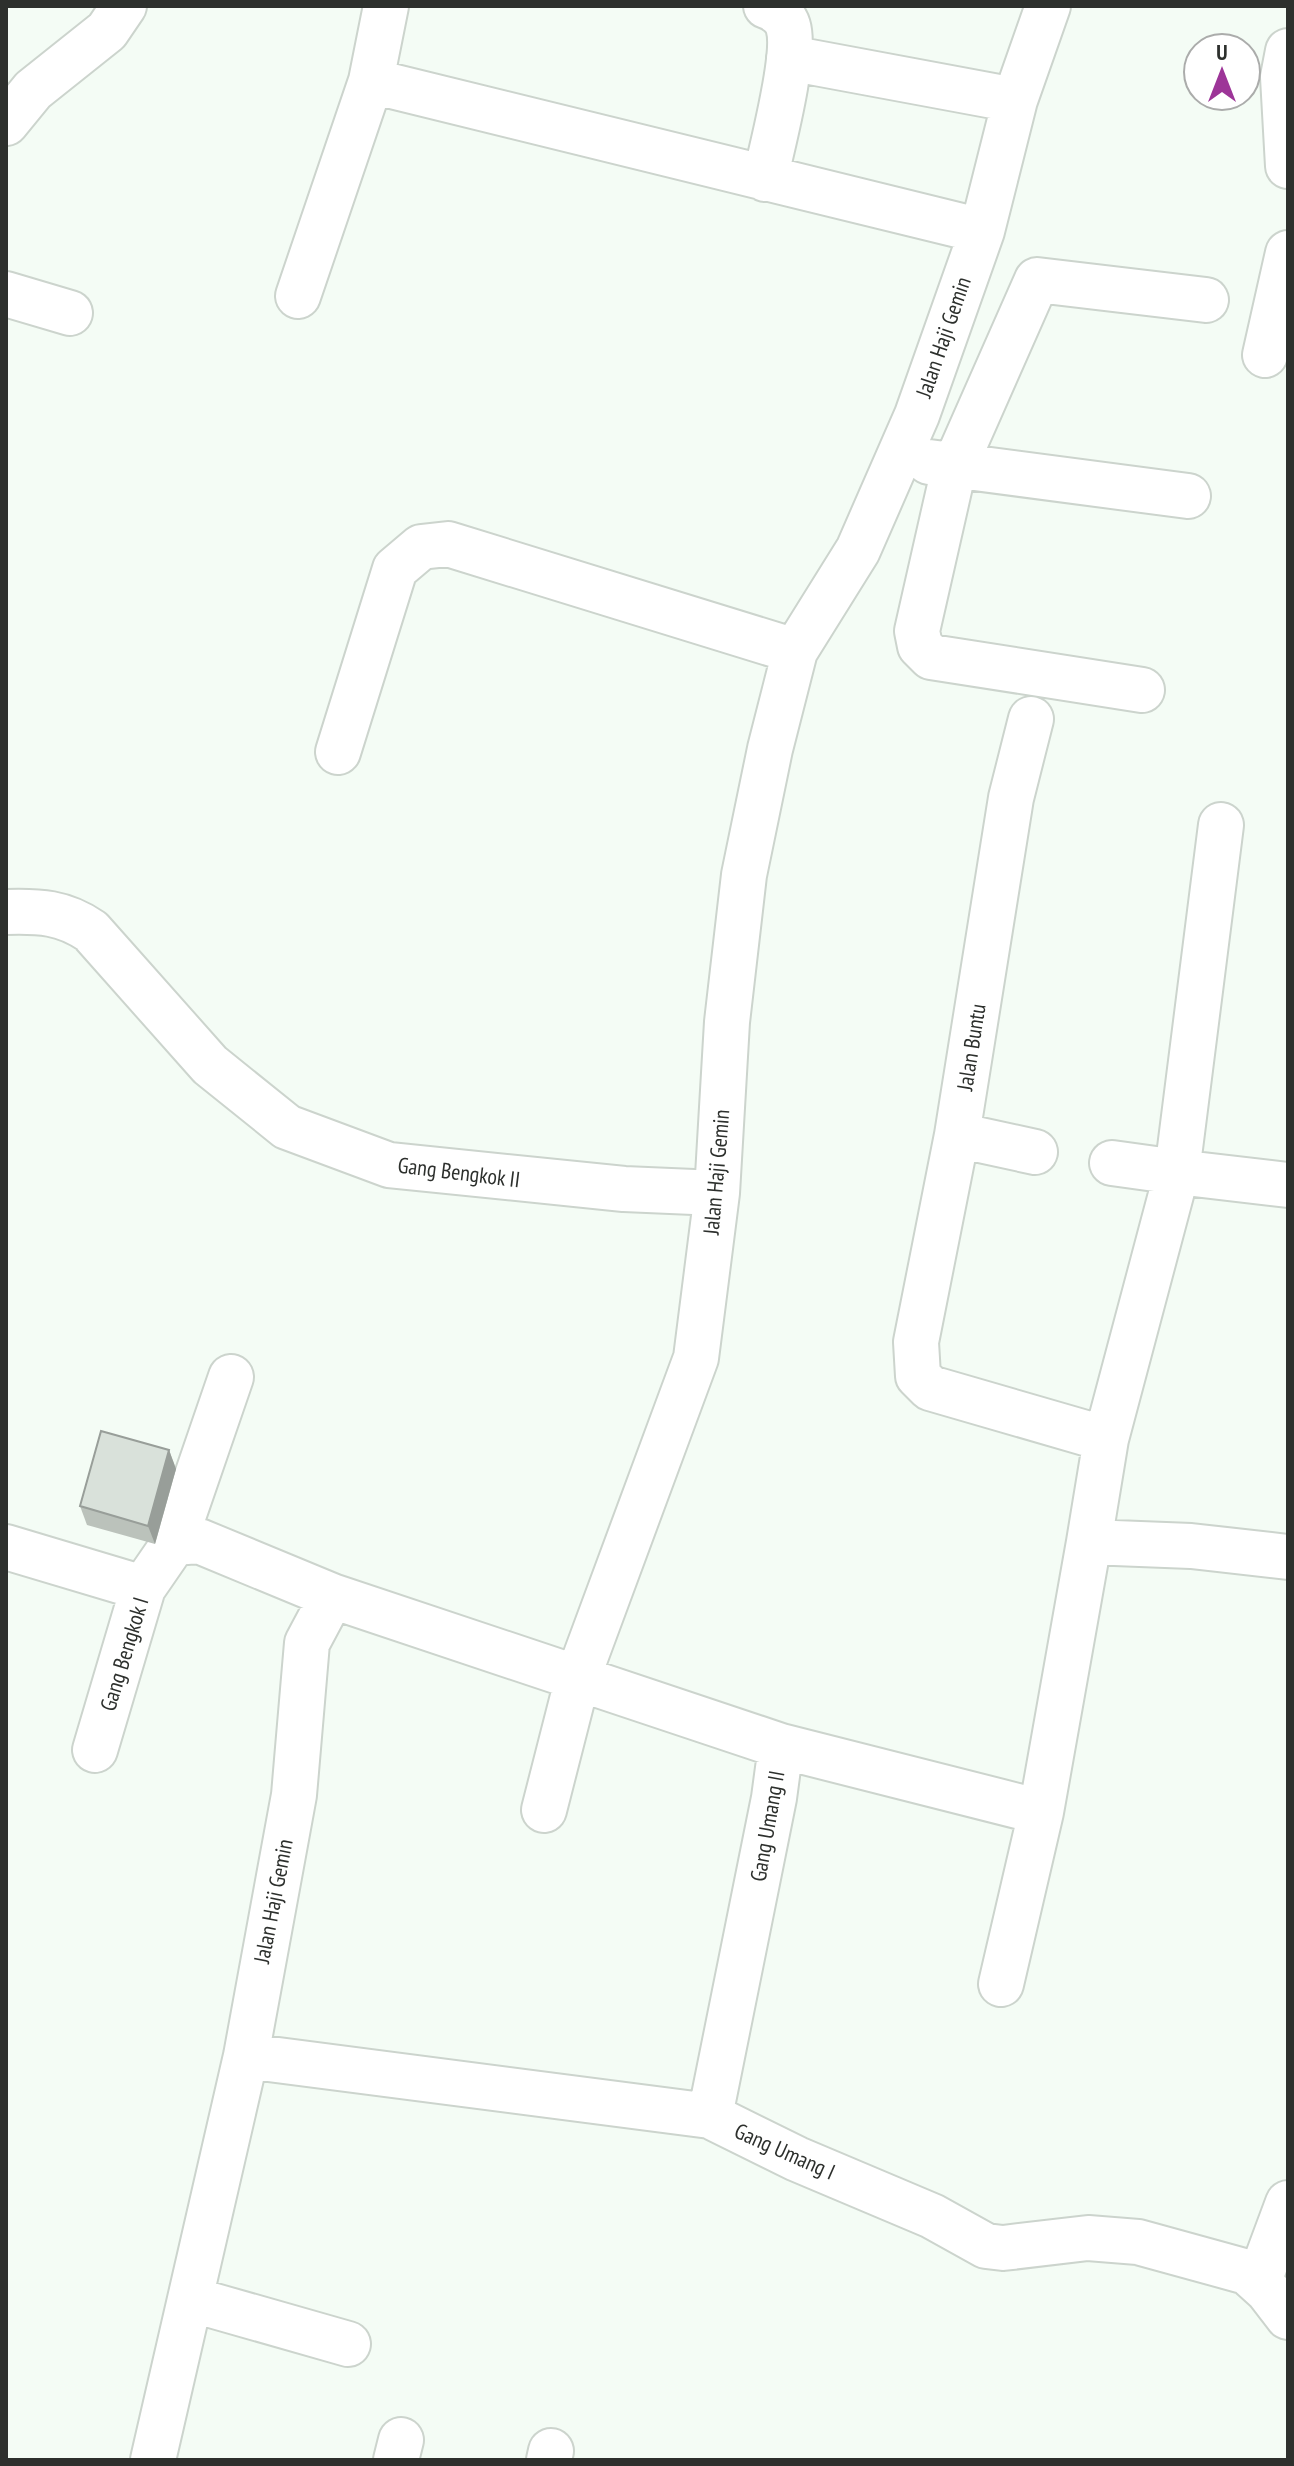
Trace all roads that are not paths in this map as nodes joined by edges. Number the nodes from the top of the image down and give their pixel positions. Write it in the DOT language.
graph roads {
  1 [pos="124,6"];
  2 [pos="386,6"];
  3 [pos="766,6"];
  4 [pos="1048,6"];
  5 [pos="1288,51"];
  6 [pos="789,58"];
  7 [pos="371,81"];
  8 [pos="1015,100"];
  9 [pos="6,123"];
  10 [pos="1288,166"];
  11 [pos="765,179"];
  12 [pos="1288,253"];
  13 [pos="979,256"];
  14 [pos="6,294"];
  15 [pos="298,296"];
  16 [pos="1206,300"];
  17 [pos="70,313"];
  18 [pos="1265,355"];
  19 [pos="899,456"];
  20 [pos="954,468"];
  21 [pos="1188,496"];
  22 [pos="795,651"];
  23 [pos="1142,690"];
  24 [pos="1031,719"];
  25 [pos="338,752"];
  26 [pos="1221,825"];
  27 [pos="6,912"];
  28 [pos="957,1135"];
  29 [pos="1035,1152"];
  30 [pos="1112,1163"];
  31 [pos="1177,1172"];
  32 [pos="1288,1185"];
  33 [pos="717,1193"];
  34 [pos="231,1377"];
  35 [pos="1106,1439"];
  36 [pos="1089,1542"];
  37 [pos="174,1543"];
  38 [pos="6,1547"];
  39 [pos="1288,1557"];
  40 [pos="143,1588"];
  41 [pos="332,1596"];
  42 [pos="578,1677"];
  43 [pos="781,1746"];
  44 [pos="95,1750"];
  45 [pos="544,1810"];
  46 [pos="1041,1812"];
  47 [pos="1001,1984"];
  48 [pos="246,2056"];
  49 [pos="710,2116"];
  50 [pos="1288,2203"];
  51 [pos="1259,2281"];
  52 [pos="190,2299"];
  53 [pos="1288,2317"];
  54 [pos="348,2344"];
  55 [pos="153,2460"];
  1 -- 9 [label="street"];
  2 -- 7 [label="street"];
  3 -- 6 [label="street"];
  4 -- 8 [label="street, Jalan Haji Gemin"];
  5 -- 10 [label="street"];
  6 -- 8 [label="street"];
  6 -- 11 [label="street"];
  7 -- 11 [label="street"];
  7 -- 15 [label="street"];
  8 -- 13 [label="street, Jalan Haji Gemin"];
  11 -- 13 [label="street"];
  12 -- 18 [label="street"];
  13 -- 19 [label="street, Jalan Haji Gemin"];
  14 -- 17 [label="street"];
  16 -- 20 [label="street"];
  19 -- 20 [label="street"];
  19 -- 22 [label="street, Jalan Haji Gemin"];
  20 -- 21 [label="street"];
  20 -- 23 [label="street"];
  22 -- 25 [label="street"];
  22 -- 33 [label="street, Jalan Haji Gemin"];
  24 -- 28 [label="street, Jalan Buntu"];
  26 -- 31 [label="street"];
  27 -- 33 [label="street, Gang Bengkok II"];
  28 -- 29 [label="street"];
  28 -- 35 [label="street, Jalan Buntu"];
  30 -- 31 [label="street"];
  31 -- 32 [label="street"];
  31 -- 35 [label="street"];
  33 -- 42 [label="street, Jalan Haji Gemin"];
  34 -- 37 [label="street, Gang Bengkok I"];
  35 -- 36 [label="street"];
  36 -- 39 [label="street"];
  36 -- 46 [label="street"];
  37 -- 40 [label="street, Gang Bengkok I"];
  37 -- 41 [label="street"];
  38 -- 40 [label="street"];
  40 -- 44 [label="street, Gang Bengkok I"];
  41 -- 42 [label="street"];
  41 -- 48 [label="street, Jalan Haji Gemin"];
  42 -- 43 [label="street, Gang Umang II"];
  42 -- 45 [label="street, Jalan Haji Gemin"];
  43 -- 46 [label="street"];
  43 -- 49 [label="street, Gang Umang II"];
  46 -- 47 [label="street"];
  48 -- 49 [label="street, Gang Umang I"];
  48 -- 52 [label="street, Jalan Haji Gemin"];
  49 -- 51 [label="street, Gang Umang I"];
  50 -- 51 [label="street"];
  51 -- 53 [label="street, Gang Umang I"];
  52 -- 54 [label="street"];
  52 -- 55 [label="street, Jalan Haji Gemin"];
}
